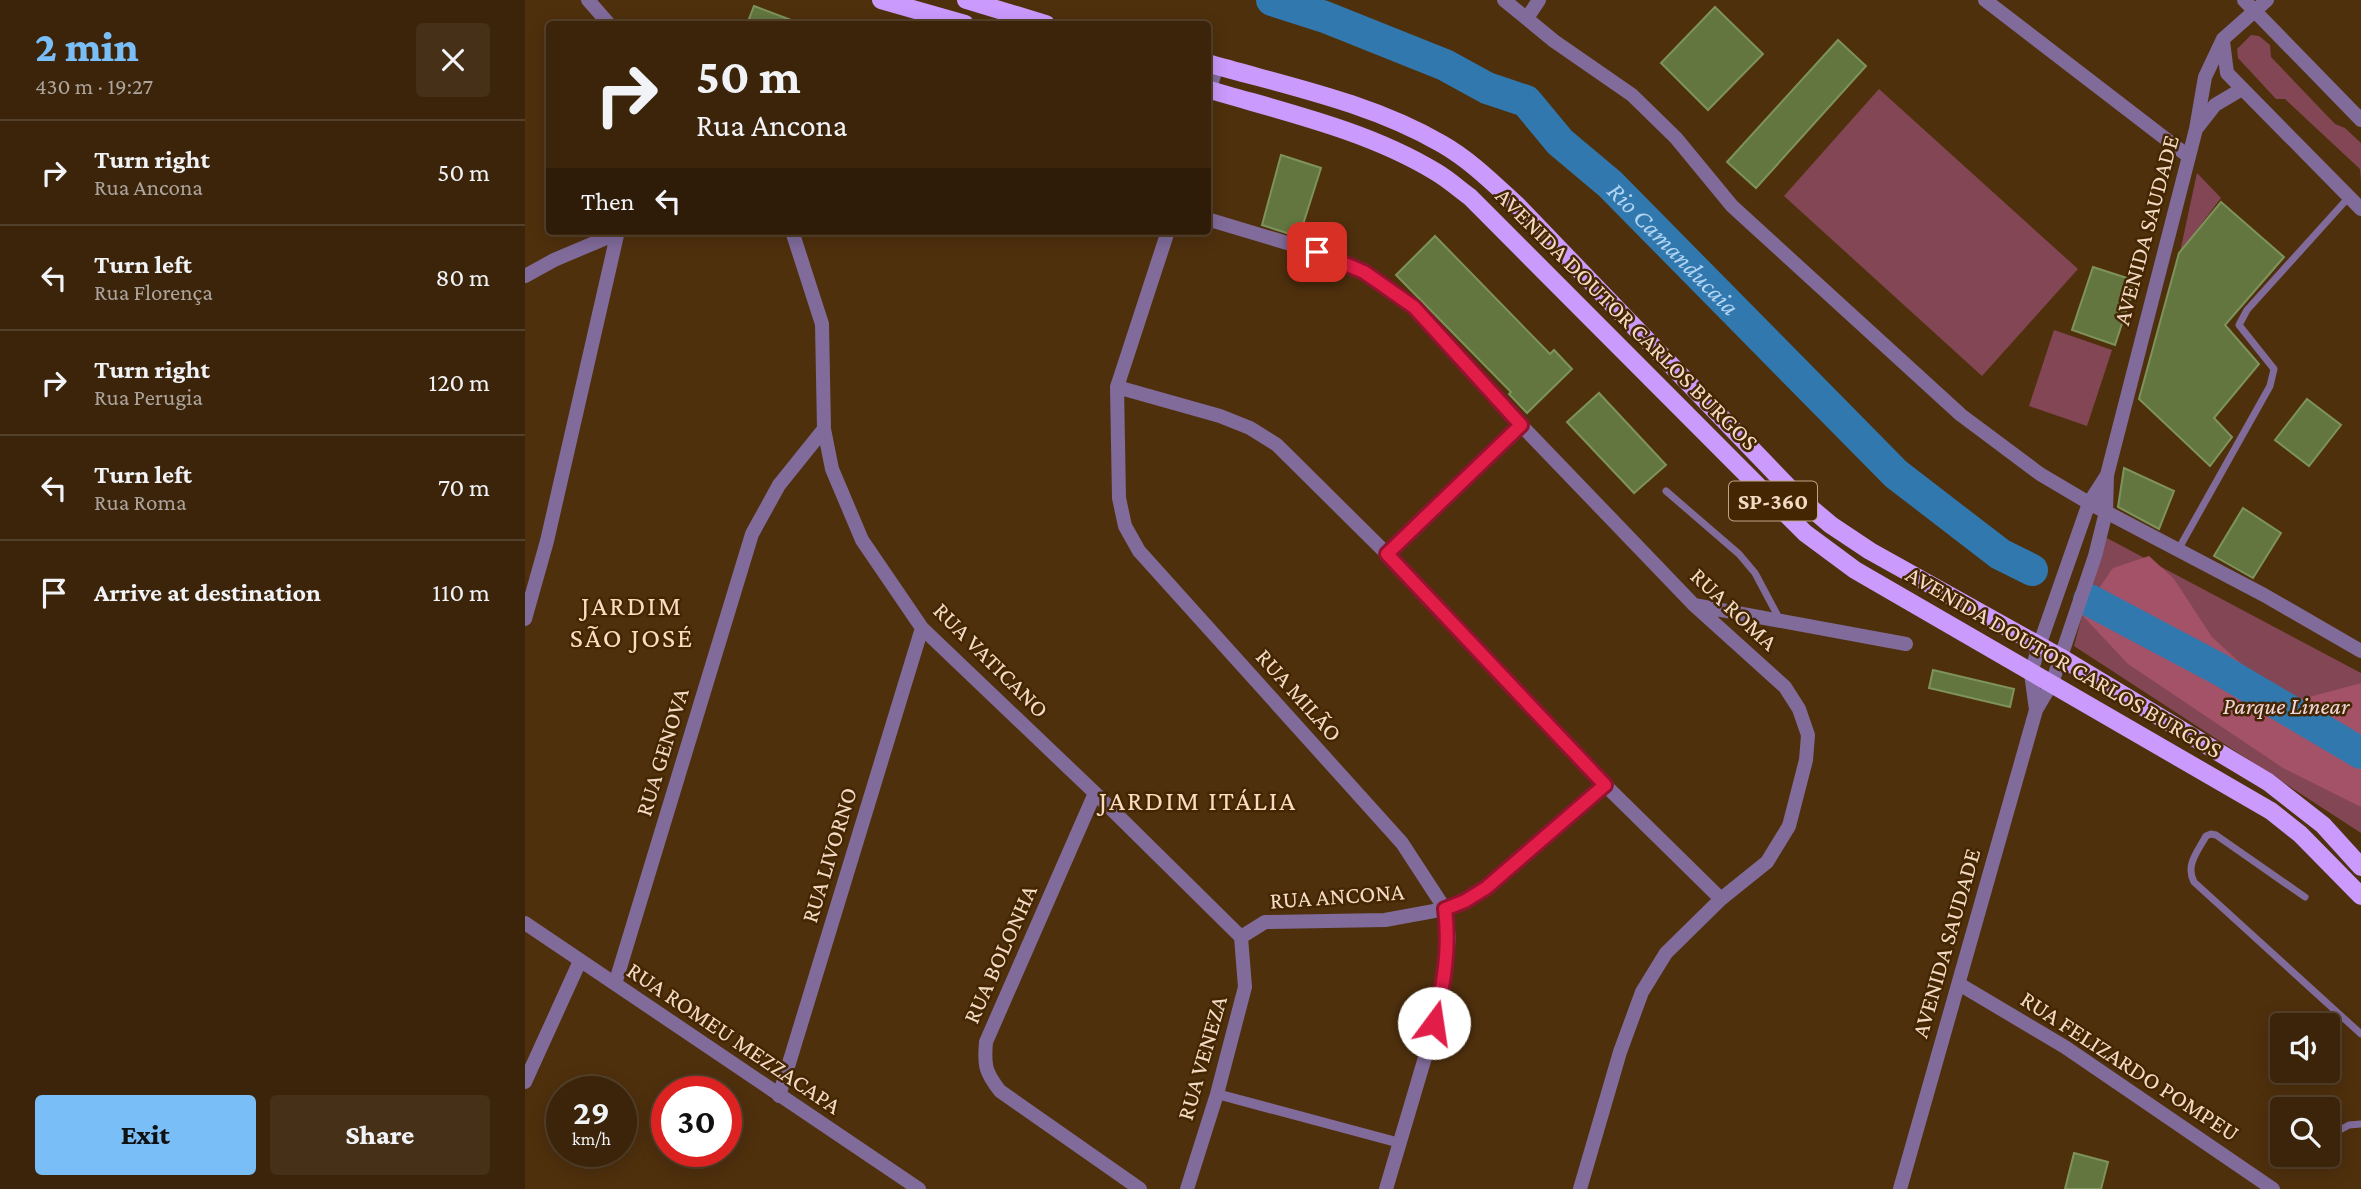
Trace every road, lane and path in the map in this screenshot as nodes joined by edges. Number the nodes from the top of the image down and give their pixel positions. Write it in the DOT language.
graph roads {
  1 [pos="588,0"];
  2 [pos="881,0"];
  3 [pos="966,0"];
  4 [pos="1504,0"];
  5 [pos="1539,0"];
  6 [pos="1985,0"];
  7 [pos="2244,0"];
  8 [pos="2267,0"];
  9 [pos="2255,11"];
  10 [pos="1527,18"];
  11 [pos="606,21"];
  12 [pos="954,21"];
  13 [pos="1036,21"];
  14 [pos="2223,39"];
  15 [pos="1212,65"];
  16 [pos="2242,89"];
  17 [pos="1211,93"];
  18 [pos="2361,120"];
  19 [pos="2196,129"];
  20 [pos="2187,156"];
  21 [pos="2349,197"];
  22 [pos="2361,209"];
  23 [pos="1211,220"];
  24 [pos="611,235"];
  25 [pos="617,235"];
  26 [pos="793,235"];
  27 [pos="1167,235"];
  28 [pos="525,276"];
  29 [pos="1117,387"];
  30 [pos="1521,425"];
  31 [pos="824,429"];
  32 [pos="2107,475"];
  33 [pos="1666,491"];
  34 [pos="2089,503"];
  35 [pos="2106,512"];
  36 [pos="2178,550"];
  37 [pos="1387,554"];
  38 [pos="1693,604"];
  39 [pos="525,619"];
  40 [pos="1781,621"];
  41 [pos="922,628"];
  42 [pos="1906,644"];
  43 [pos="2039,646"];
  44 [pos="2063,648"];
  45 [pos="2361,650"];
  46 [pos="2031,673"];
  47 [pos="2052,682"];
  48 [pos="2036,710"];
  49 [pos="1605,785"];
  50 [pos="1095,793"];
  51 [pos="2361,867"];
  52 [pos="2361,896"];
  53 [pos="2305,897"];
  54 [pos="1721,900"];
  55 [pos="1445,909"];
  56 [pos="525,923"];
  57 [pos="1241,937"];
  58 [pos="580,961"];
  59 [pos="1959,984"];
  60 [pos="615,985"];
  61 [pos="2361,1034"];
  62 [pos="525,1082"];
  63 [pos="1217,1094"];
  64 [pos="779,1096"];
  65 [pos="2361,1124"];
  66 [pos="2340,1130"];
  67 [pos="1400,1143"];
  68 [pos="919,1189"];
  69 [pos="1140,1189"];
  70 [pos="1187,1189"];
  71 [pos="1387,1189"];
  72 [pos="1580,1189"];
  73 [pos="1900,1189"];
  74 [pos="2273,1189"];
  1 -- 11 [label="street"];
  2 -- 12 [label="main road"];
  3 -- 13 [label="main road"];
  4 -- 10 [label="street"];
  5 -- 10 [label="street"];
  6 -- 20 [label="street"];
  7 -- 9 [label="street"];
  8 -- 9 [label="street, AVENIDA SAUDADE"];
  9 -- 14 [label="street, AVENIDA SAUDADE"];
  9 -- 18 [label="street"];
  10 -- 34 [label="street"];
  14 -- 16 [label="street"];
  14 -- 19 [label="street, AVENIDA SAUDADE"];
  15 -- 43 [label="main road, AVENIDA DOUTOR CARLOS BURGOS / SP-360"];
  16 -- 19 [label="street"];
  16 -- 21 [label="street"];
  17 -- 46 [label="main road, AVENIDA DOUTOR CARLOS BURGOS / SP-360"];
  19 -- 20 [label="street, AVENIDA SAUDADE"];
  20 -- 32 [label="street, AVENIDA SAUDADE"];
  21 -- 22 [label="street"];
  21 -- 36 [label="lane"];
  23 -- 30 [label="street, RUA ROMA"];
  24 -- 28 [label="street"];
  25 -- 39 [label="street"];
  26 -- 31 [label="street, RUA VATICANO"];
  27 -- 29 [label="street, RUA MILÃO"];
  29 -- 37 [label="street"];
  29 -- 55 [label="street, RUA MILÃO"];
  30 -- 37 [label="street"];
  30 -- 38 [label="street, RUA ROMA"];
  31 -- 41 [label="street, RUA VATICANO"];
  31 -- 60 [label="street, RUA GENOVA"];
  32 -- 34 [label="street, AVENIDA SAUDADE"];
  32 -- 35 [label="street, AVENIDA SAUDADE"];
  33 -- 40 [label="lane"];
  34 -- 35 [label="street"];
  34 -- 43 [label="street, AVENIDA SAUDADE"];
  35 -- 36 [label="street"];
  35 -- 44 [label="street, AVENIDA SAUDADE"];
  36 -- 45 [label="street"];
  37 -- 49 [label="street"];
  38 -- 40 [label="street"];
  38 -- 54 [label="street, RUA ROMA"];
  40 -- 42 [label="street"];
  41 -- 50 [label="street, RUA VATICANO"];
  41 -- 64 [label="street, RUA LIVORNO"];
  43 -- 44 [label="main road, AVENIDA DOUTOR CARLOS BURGOS / SP-360"];
  43 -- 46 [label="street, AVENIDA SAUDADE"];
  44 -- 47 [label="street, AVENIDA SAUDADE"];
  44 -- 51 [label="main road, AVENIDA DOUTOR CARLOS BURGOS / SP-360"];
  46 -- 47 [label="main road, AVENIDA DOUTOR CARLOS BURGOS / SP-360"];
  46 -- 48 [label="street, AVENIDA SAUDADE"];
  47 -- 48 [label="street, AVENIDA SAUDADE"];
  47 -- 52 [label="main road, AVENIDA DOUTOR CARLOS BURGOS / SP-360"];
  48 -- 59 [label="street, AVENIDA SAUDADE"];
  49 -- 54 [label="street"];
  49 -- 55 [label="street, RUA ANCONA"];
  50 -- 57 [label="street, RUA VATICANO"];
  50 -- 69 [label="street, RUA BOLONHA"];
  53 -- 61 [label="lane"];
  54 -- 72 [label="street, RUA ROMA"];
  55 -- 57 [label="street, RUA ANCONA"];
  55 -- 67 [label="street, RUA MILÃO"];
  56 -- 58 [label="street, RUA ROMEU MEZZACAPA"];
  57 -- 63 [label="street, RUA VENEZA"];
  58 -- 60 [label="street, RUA ROMEU MEZZACAPA"];
  58 -- 62 [label="street"];
  59 -- 73 [label="street, AVENIDA SAUDADE"];
  59 -- 74 [label="street, RUA FELIZARDO POMPEU"];
  60 -- 64 [label="street, RUA ROMEU MEZZACAPA"];
  63 -- 67 [label="street"];
  63 -- 70 [label="street, RUA VENEZA"];
  64 -- 68 [label="street, RUA ROMEU MEZZACAPA"];
  65 -- 66 [label="lane"];
  67 -- 71 [label="street, RUA MILÃO"];
}
